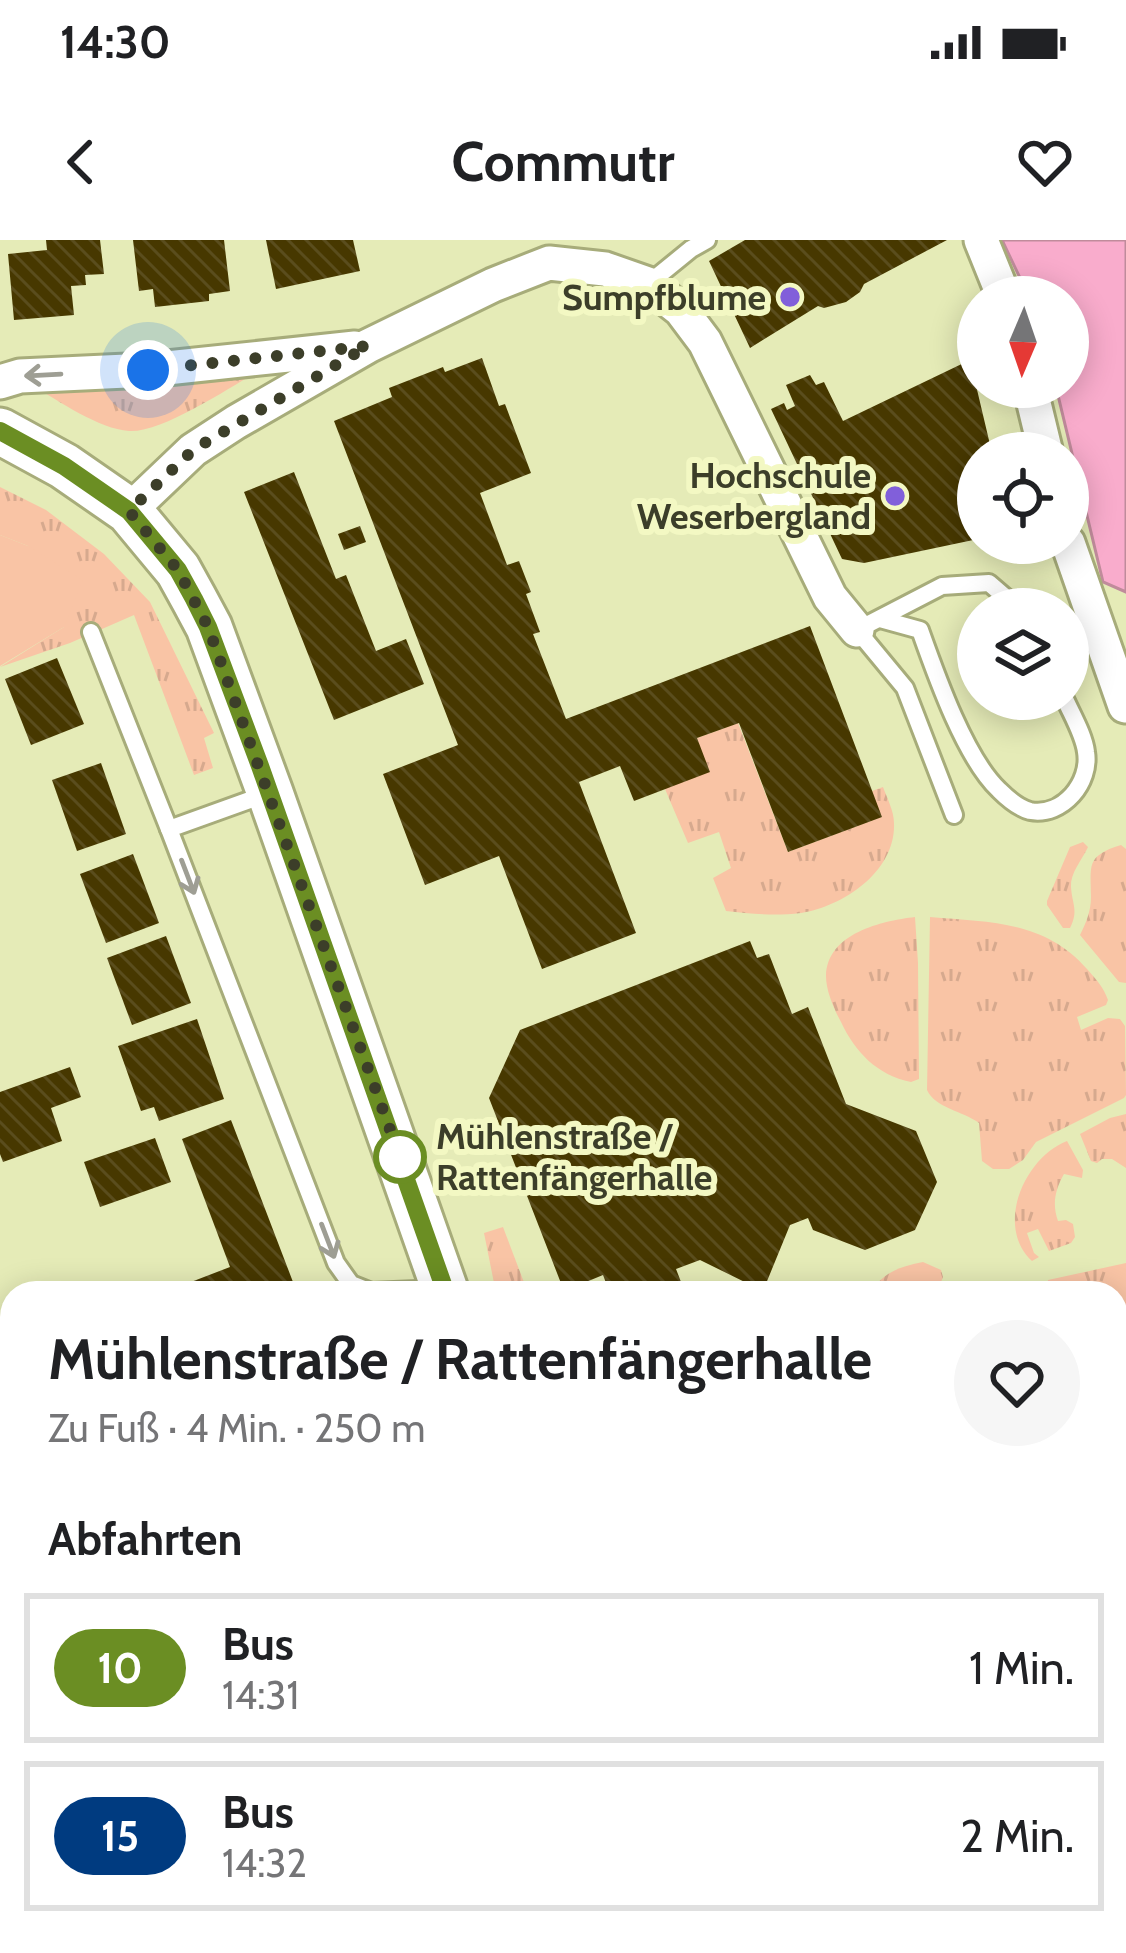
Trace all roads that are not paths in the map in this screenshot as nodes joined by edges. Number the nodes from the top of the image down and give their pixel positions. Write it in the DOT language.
graph roads {
  1 [pos="706,240"];
  2 [pos="981,240"];
  3 [pos="559,252"];
  4 [pos="996,276"];
  5 [pos="648,284"];
  6 [pos="368,346"];
  7 [pos="0,382"];
  8 [pos="0,431"];
  9 [pos="129,511"];
  10 [pos="1075,564"];
  11 [pos="995,588"];
  12 [pos="869,624"];
  13 [pos="91,632"];
  14 [pos="1125,706"];
  15 [pos="957,718"];
  16 [pos="958,720"];
  17 [pos="1074,720"];
  18 [pos="270,793"];
  19 [pos="954,815"];
  20 [pos="169,829"];
  21 [pos="349,1281"];
  22 [pos="441,1281"];
  1 -- 5 [label="lane"];
  2 -- 4 [label="street"];
  3 -- 5 [label="street"];
  3 -- 6 [label="street"];
  5 -- 12 [label="street"];
  6 -- 7 [label="street, one-way"];
  6 -- 9 [label="street"];
  8 -- 9 [label="main road"];
  9 -- 18 [label="main road"];
  10 -- 14 [label="street"];
  11 -- 12 [label="lane"];
  12 -- 15 [label="lane"];
  12 -- 19 [label="lane"];
  13 -- 20 [label="lane"];
  16 -- 17 [label="lane"];
  18 -- 20 [label="lane"];
  18 -- 22 [label="main road"];
  20 -- 21 [label="lane, one-way"];
}
